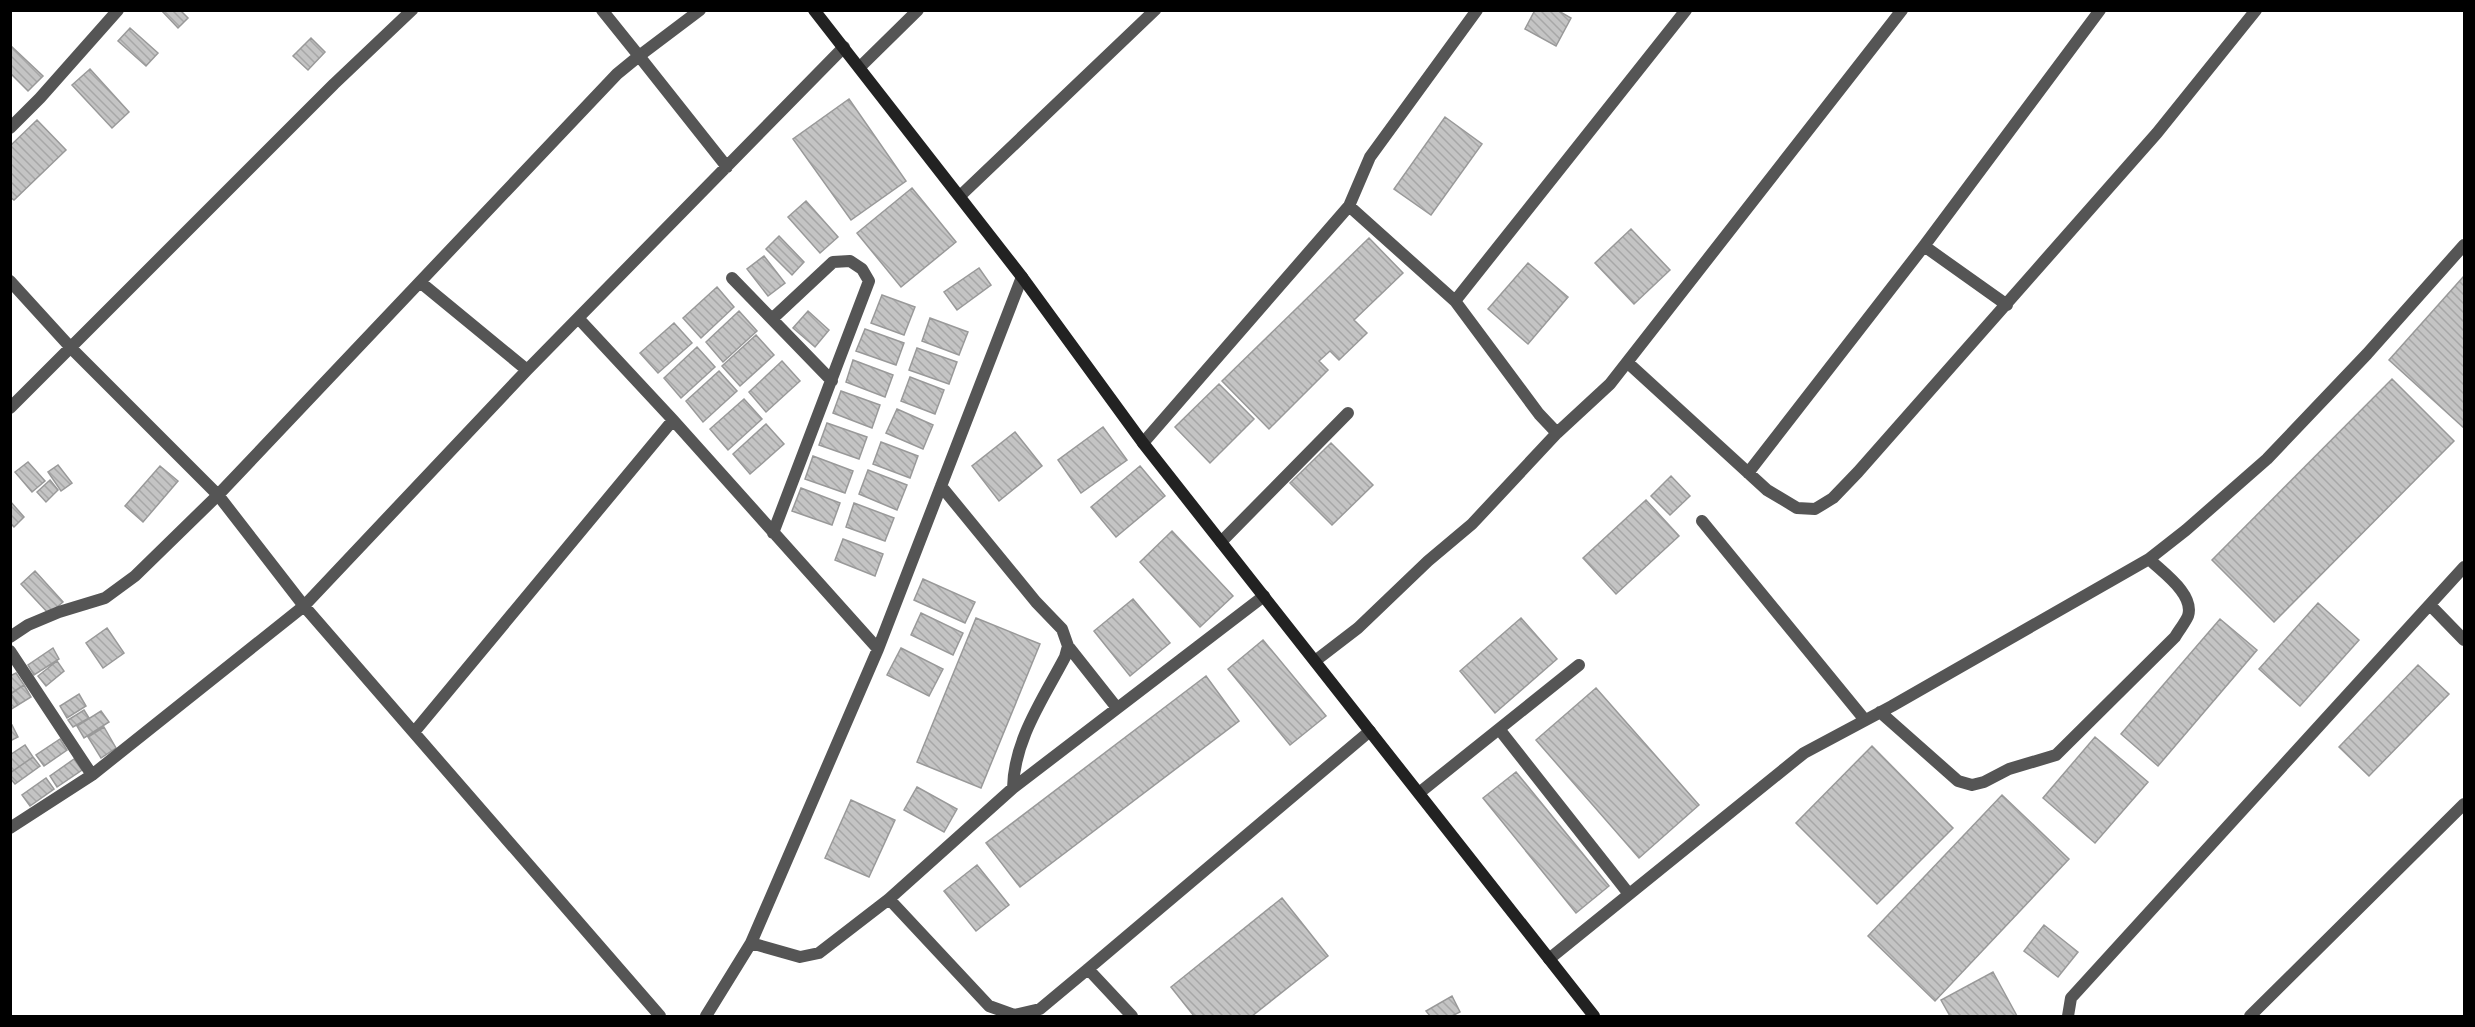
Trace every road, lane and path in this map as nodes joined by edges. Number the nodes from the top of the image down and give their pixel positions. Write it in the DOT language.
graph roads {
  1 [pos="118,10"];
  2 [pos="412,10"];
  3 [pos="602,10"];
  4 [pos="700,10"];
  5 [pos="814,10"];
  6 [pos="918,10"];
  7 [pos="1155,10"];
  8 [pos="1477,10"];
  9 [pos="1686,10"];
  10 [pos="1902,10"];
  11 [pos="2100,10"];
  12 [pos="2256,10"];
  13 [pos="844,47"];
  14 [pos="639,56"];
  15 [pos="860,67"];
  16 [pos="10,128"];
  17 [pos="727,167"];
  18 [pos="960,196"];
  19 [pos="1349,206"];
  20 [pos="2464,245"];
  21 [pos="1924,246"];
  22 [pos="1022,277"];
  23 [pos="732,278"];
  24 [pos="10,281"];
  25 [pos="420,282"];
  26 [pos="1455,301"];
  27 [pos="2007,305"];
  28 [pos="579,319"];
  29 [pos="771,319"];
  30 [pos="72,349"];
  31 [pos="1627,362"];
  32 [pos="527,370"];
  33 [pos="831,381"];
  34 [pos="10,408"];
  35 [pos="1348,414"];
  36 [pos="673,420"];
  37 [pos="1557,434"];
  38 [pos="1143,443"];
  39 [pos="1748,473"];
  40 [pos="941,486"];
  41 [pos="218,495"];
  42 [pos="1702,521"];
  43 [pos="773,533"];
  44 [pos="1221,542"];
  45 [pos="2149,559"];
  46 [pos="2464,567"];
  47 [pos="1264,596"];
  48 [pos="2430,605"];
  49 [pos="304,606"];
  50 [pos="10,637"];
  51 [pos="2464,640"];
  52 [pos="1068,646"];
  53 [pos="878,650"];
  54 [pos="10,651"];
  55 [pos="1315,661"];
  56 [pos="1579,665"];
  57 [pos="1118,708"];
  58 [pos="1880,712"];
  59 [pos="1865,720"];
  60 [pos="1500,729"];
  61 [pos="415,731"];
  62 [pos="1370,731"];
  63 [pos="92,775"];
  64 [pos="1013,788"];
  65 [pos="1419,793"];
  66 [pos="2464,804"];
  67 [pos="10,828"];
  68 [pos="1629,894"];
  69 [pos="890,899"];
  70 [pos="751,942"];
  71 [pos="1549,959"];
  72 [pos="1088,969"];
  73 [pos="660,1017"];
  74 [pos="706,1017"];
  75 [pos="1132,1017"];
  76 [pos="1594,1017"];
  77 [pos="2068,1017"];
  78 [pos="2250,1017"];
  1 -- 16 [label="street"];
  2 -- 30 [label="street"];
  3 -- 14 [label="street"];
  4 -- 14 [label="street"];
  5 -- 13 [label="street"];
  6 -- 15 [label="street"];
  7 -- 18 [label="street"];
  8 -- 19 [label="street"];
  9 -- 26 [label="street"];
  10 -- 31 [label="street"];
  11 -- 21 [label="street"];
  12 -- 27 [label="street"];
  13 -- 15 [label="street"];
  13 -- 17 [label="street"];
  14 -- 17 [label="street"];
  14 -- 25 [label="street"];
  15 -- 18 [label="street"];
  17 -- 28 [label="street"];
  18 -- 22 [label="street"];
  19 -- 26 [label="street"];
  19 -- 38 [label="street"];
  20 -- 45 [label="street"];
  21 -- 27 [label="street"];
  21 -- 39 [label="street"];
  22 -- 38 [label="street"];
  22 -- 40 [label="street"];
  23 -- 29 [label="street"];
  24 -- 30 [label="street"];
  25 -- 32 [label="street"];
  25 -- 41 [label="street"];
  26 -- 37 [label="street"];
  27 -- 39 [label="street"];
  28 -- 32 [label="street"];
  28 -- 36 [label="street"];
  29 -- 33 [label="street"];
  29 -- 33 [label="street"];
  30 -- 34 [label="street"];
  30 -- 41 [label="street"];
  31 -- 37 [label="street"];
  31 -- 39 [label="street"];
  32 -- 49 [label="street"];
  33 -- 43 [label="street"];
  35 -- 44 [label="street"];
  36 -- 43 [label="street"];
  36 -- 61 [label="street"];
  37 -- 55 [label="street"];
  38 -- 44 [label="street"];
  40 -- 52 [label="street"];
  40 -- 53 [label="street"];
  41 -- 49 [label="street"];
  41 -- 50 [label="street"];
  42 -- 59 [label="street"];
  43 -- 53 [label="street"];
  44 -- 47 [label="street"];
  45 -- 58 [label="street"];
  45 -- 58 [label="street"];
  46 -- 48 [label="street"];
  47 -- 55 [label="street"];
  47 -- 57 [label="street"];
  48 -- 51 [label="street"];
  48 -- 77 [label="street"];
  49 -- 61 [label="street"];
  49 -- 63 [label="street"];
  52 -- 57 [label="street"];
  52 -- 64 [label="street"];
  53 -- 70 [label="street"];
  54 -- 63 [label="street"];
  55 -- 62 [label="street"];
  56 -- 60 [label="street"];
  57 -- 64 [label="street"];
  58 -- 59 [label="street"];
  59 -- 68 [label="street"];
  60 -- 65 [label="street"];
  60 -- 68 [label="street"];
  61 -- 73 [label="street"];
  62 -- 65 [label="street"];
  62 -- 72 [label="street"];
  63 -- 67 [label="street"];
  64 -- 69 [label="street"];
  65 -- 71 [label="street"];
  66 -- 78 [label="street"];
  68 -- 71 [label="street"];
  69 -- 70 [label="street"];
  69 -- 72 [label="street"];
  70 -- 74 [label="street"];
  71 -- 76 [label="street"];
  72 -- 75 [label="street"];
}
